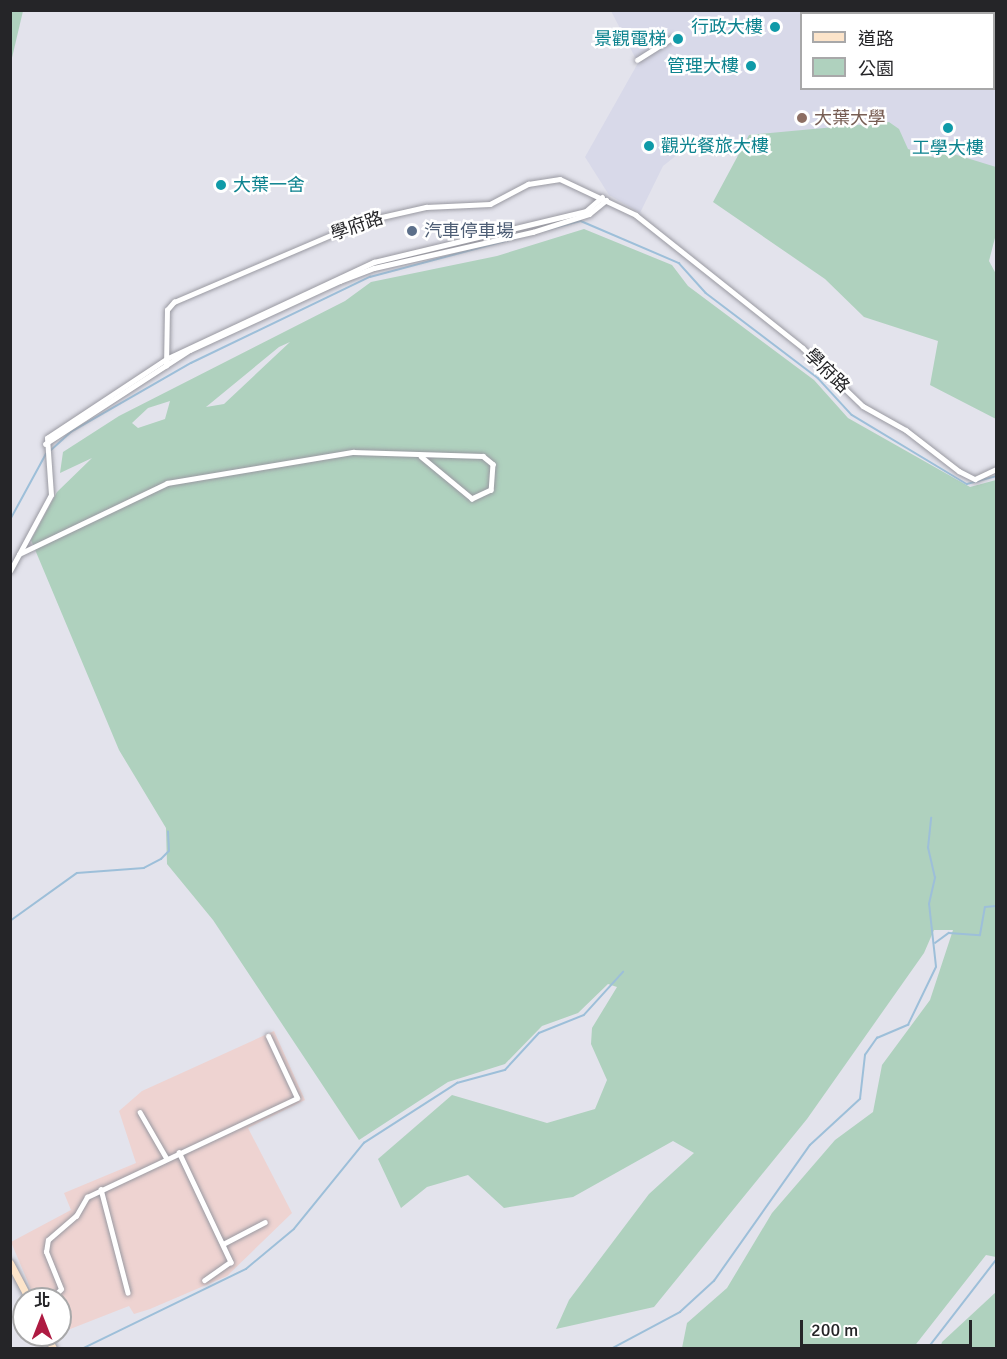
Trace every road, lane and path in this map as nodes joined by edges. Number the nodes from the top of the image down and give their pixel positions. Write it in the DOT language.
graph roads {
  1 [pos="672,38"];
  2 [pos="637,60"];
  3 [pos="604,199"];
  4 [pos="168,358"];
  5 [pos="166,366"];
  6 [pos="45,444"];
  7 [pos="421,457"];
  8 [pos="996,470"];
  9 [pos="19,554"];
  10 [pos="10,571"];
  11 [pos="268,1036"];
  12 [pos="141,1112"];
  13 [pos="179,1152"];
  14 [pos="166,1158"];
  15 [pos="101,1190"];
  16 [pos="265,1222"];
  17 [pos="224,1244"];
  18 [pos="10,1263"];
  19 [pos="205,1280"];
  20 [pos="23,1287"];
  21 [pos="60,1287"];
  22 [pos="128,1293"];
  1 -- 2 [label="street"];
  3 -- 4 [label="street"];
  3 -- 4 [label="street, 學府路"];
  3 -- 5 [label="street"];
  3 -- 8 [label="street, 學府路"];
  4 -- 5 [label="street, 學府路"];
  4 -- 6 [label="street"];
  5 -- 6 [label="street"];
  6 -- 9 [label="street"];
  7 -- 7 [label="street"];
  7 -- 9 [label="street"];
  9 -- 10 [label="street"];
  11 -- 13 [label="street"];
  12 -- 14 [label="street"];
  13 -- 14 [label="street"];
  13 -- 17 [label="street"];
  14 -- 15 [label="street"];
  15 -- 21 [label="street"];
  15 -- 22 [label="street"];
  16 -- 17 [label="street"];
  17 -- 19 [label="street"];
  18 -- 20 [label="main road"];
}
